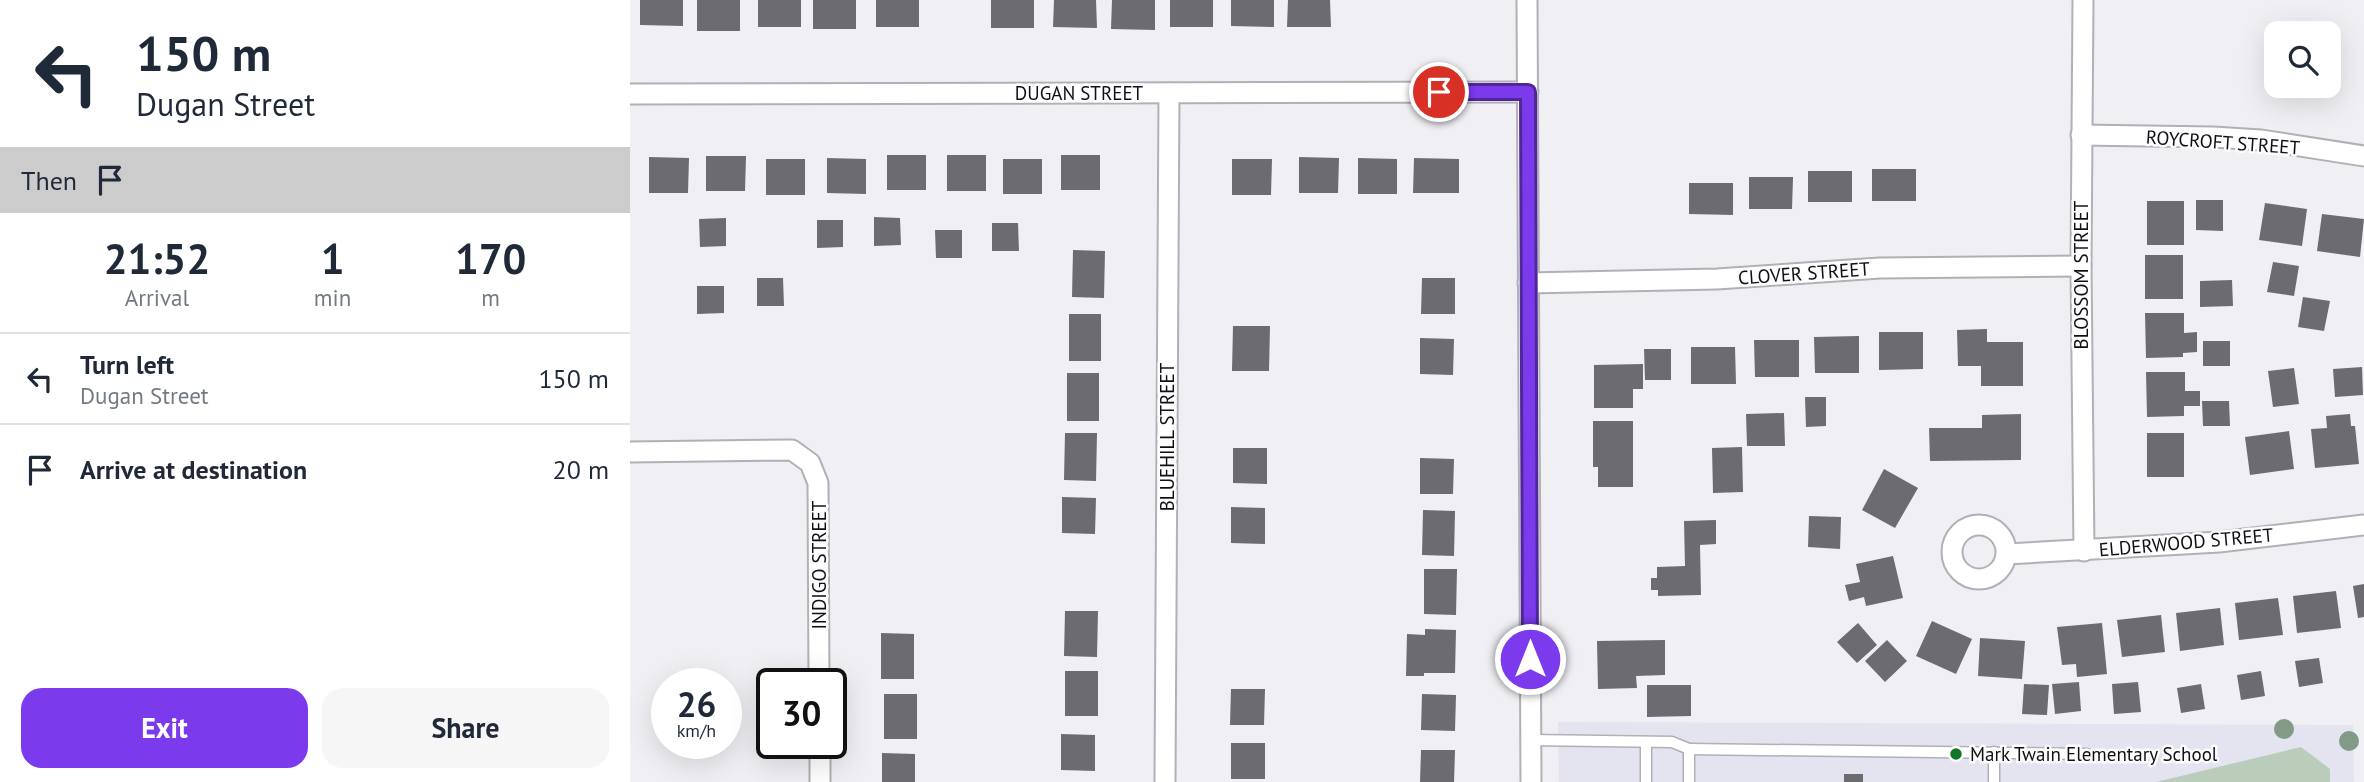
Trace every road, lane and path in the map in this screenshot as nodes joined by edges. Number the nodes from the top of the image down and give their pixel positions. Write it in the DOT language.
graph roads {
  1 [pos="1527,0"];
  2 [pos="2083,0"];
  3 [pos="1528,92"];
  4 [pos="630,93"];
  5 [pos="1169,93"];
  6 [pos="2081,135"];
  7 [pos="2364,156"];
  8 [pos="2081,266"];
  9 [pos="1528,284"];
  10 [pos="630,452"];
  11 [pos="2364,525"];
  12 [pos="2084,551"];
  13 [pos="2007,554"];
  14 [pos="819,668"];
  15 [pos="1530,740"];
  16 [pos="1646,741"];
  17 [pos="1689,749"];
  18 [pos="1994,752"];
  19 [pos="2087,754"];
  20 [pos="820,759"];
  21 [pos="820,782"];
  22 [pos="1165,782"];
  23 [pos="1531,782"];
  24 [pos="1646,782"];
  25 [pos="1689,782"];
  26 [pos="1994,782"];
  1 -- 3 [label="street"];
  2 -- 6 [label="street, BLOSSOM STREET"];
  3 -- 5 [label="street, DUGAN STREET"];
  3 -- 9 [label="street"];
  4 -- 5 [label="street, DUGAN STREET"];
  5 -- 22 [label="street, BLUEHILL STREET"];
  6 -- 7 [label="street, ROYCROFT STREET"];
  6 -- 8 [label="street, BLOSSOM STREET"];
  8 -- 9 [label="street, CLOVER STREET"];
  8 -- 12 [label="street, BLOSSOM STREET"];
  9 -- 15 [label="street"];
  10 -- 14 [label="street, INDIGO STREET"];
  11 -- 12 [label="street, ELDERWOOD STREET"];
  12 -- 13 [label="street, ELDERWOOD STREET"];
  15 -- 16 [label="lane"];
  15 -- 23 [label="street"];
  16 -- 17 [label="lane"];
  16 -- 24 [label="lane"];
  17 -- 18 [label="lane"];
  17 -- 25 [label="lane"];
  18 -- 19 [label="lane"];
  18 -- 26 [label="lane"];
  20 -- 21 [label="street"];
}
